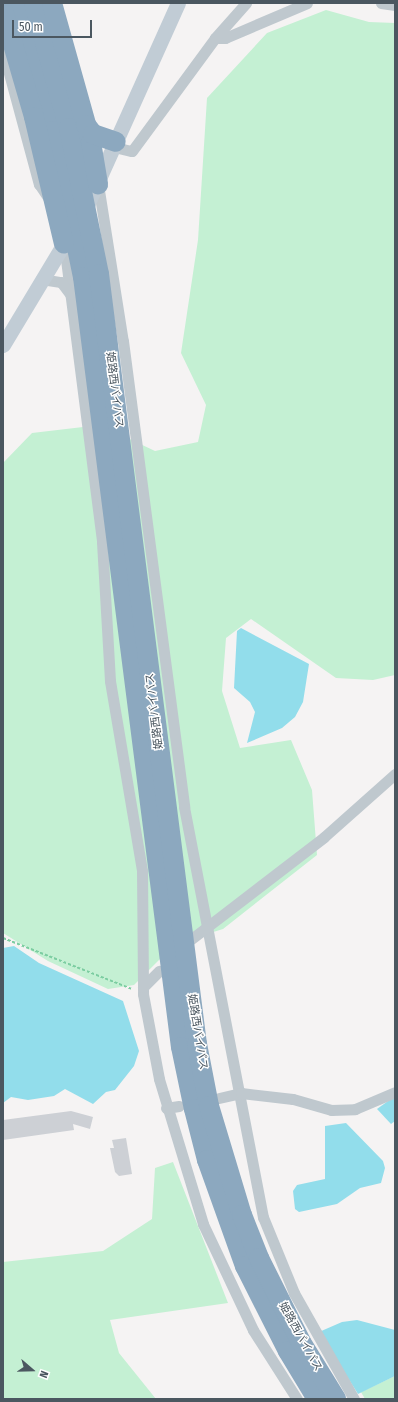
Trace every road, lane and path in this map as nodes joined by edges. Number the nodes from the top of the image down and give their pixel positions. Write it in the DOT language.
graph roads {
  1 [pos="17,3"];
  2 [pos="34,3"];
  3 [pos="52,3"];
  4 [pos="62,3"];
  5 [pos="178,3"];
  6 [pos="246,3"];
  7 [pos="307,3"];
  8 [pos="381,3"];
  9 [pos="395,5"];
  10 [pos="3,10"];
  11 [pos="215,38"];
  12 [pos="3,51"];
  13 [pos="86,125"];
  14 [pos="115,145"];
  15 [pos="98,184"];
  16 [pos="53,196"];
  17 [pos="87,206"];
  18 [pos="78,222"];
  19 [pos="105,230"];
  20 [pos="64,244"];
  21 [pos="41,279"];
  22 [pos="70,295"];
  23 [pos="7,331"];
  24 [pos="3,345"];
  25 [pos="114,449"];
  26 [pos="395,774"];
  27 [pos="205,926"];
  28 [pos="3,938"];
  29 [pos="190,940"];
  30 [pos="159,971"];
  31 [pos="143,990"];
  32 [pos="395,1092"];
  33 [pos="241,1093"];
  34 [pos="219,1098"];
  35 [pos="179,1106"];
  36 [pos="166,1108"];
  37 [pos="297,1399"];
  38 [pos="317,1399"];
  39 [pos="336,1399"];
  40 [pos="354,1399"];
  1 -- 25 [label="highway, 姫路西バイパス"];
  2 -- 25 [label="highway, 姫路西バイパス"];
  3 -- 13 [label="highway"];
  4 -- 13 [label="street"];
  5 -- 14 [label="street"];
  6 -- 11 [label="street"];
  7 -- 11 [label="street"];
  8 -- 9 [label="street"];
  10 -- 16 [label="highway"];
  11 -- 14 [label="street"];
  12 -- 16 [label="street"];
  13 -- 14 [label="highway"];
  13 -- 15 [label="highway"];
  14 -- 15 [label="street"];
  15 -- 17 [label="street"];
  15 -- 19 [label="street"];
  16 -- 17 [label="street"];
  16 -- 20 [label="highway"];
  17 -- 18 [label="street"];
  18 -- 19 [label="street"];
  18 -- 20 [label="street"];
  19 -- 27 [label="street"];
  20 -- 21 [label="street"];
  20 -- 22 [label="street"];
  21 -- 22 [label="street"];
  21 -- 23 [label="street"];
  22 -- 31 [label="street"];
  23 -- 24 [label="street"];
  25 -- 38 [label="highway, 姫路西バイパス"];
  25 -- 39 [label="highway, 姫路西バイパス"];
  26 -- 27 [label="street"];
  27 -- 29 [label="street"];
  27 -- 33 [label="street"];
  28 -- 31 [label="path"];
  30 -- 31 [label="street"];
  31 -- 36 [label="street"];
  32 -- 33 [label="street"];
  33 -- 34 [label="street"];
  33 -- 40 [label="street"];
  35 -- 36 [label="street"];
  36 -- 37 [label="street"];
}
